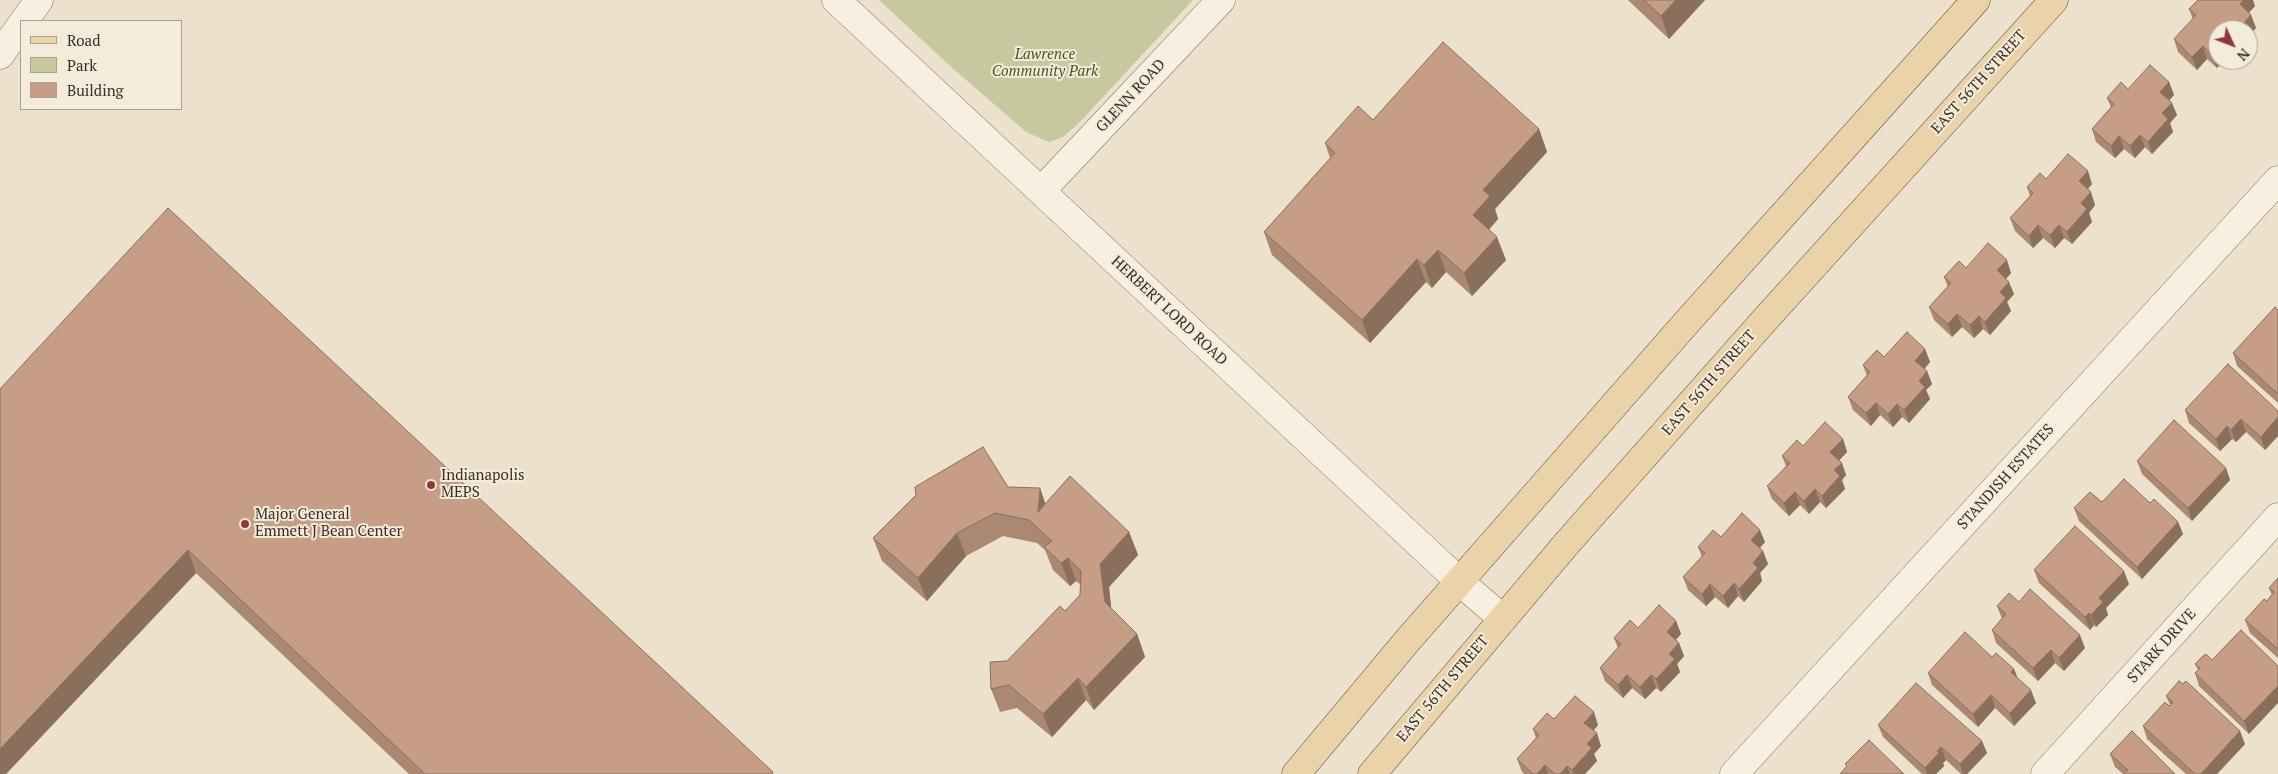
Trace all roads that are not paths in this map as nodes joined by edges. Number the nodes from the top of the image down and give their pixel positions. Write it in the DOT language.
graph roads {
  1 [pos="39,0"];
  2 [pos="836,0"];
  3 [pos="1221,0"];
  4 [pos="1976,0"];
  5 [pos="2054,0"];
  6 [pos="25,20"];
  7 [pos="20,26"];
  8 [pos="0,55"];
  9 [pos="2278,180"];
  10 [pos="1041,192"];
  11 [pos="2278,517"];
  12 [pos="1460,582"];
  13 [pos="1503,619"];
  14 [pos="1296,774"];
  15 [pos="1372,774"];
  16 [pos="1734,774"];
  17 [pos="2045,774"];
  1 -- 6 [label="street"];
  2 -- 10 [label="street, HERBERT LORD ROAD"];
  3 -- 10 [label="street, GLENN ROAD"];
  4 -- 12 [label="main road"];
  5 -- 13 [label="main road, EAST 56TH STREET"];
  7 -- 8 [label="street"];
  9 -- 16 [label="street, STANDISH ESTATES"];
  10 -- 12 [label="street, HERBERT LORD ROAD"];
  11 -- 17 [label="street, STARK DRIVE"];
  12 -- 13 [label="street, HERBERT LORD ROAD"];
  12 -- 14 [label="main road"];
  13 -- 15 [label="main road, EAST 56TH STREET"];
}
